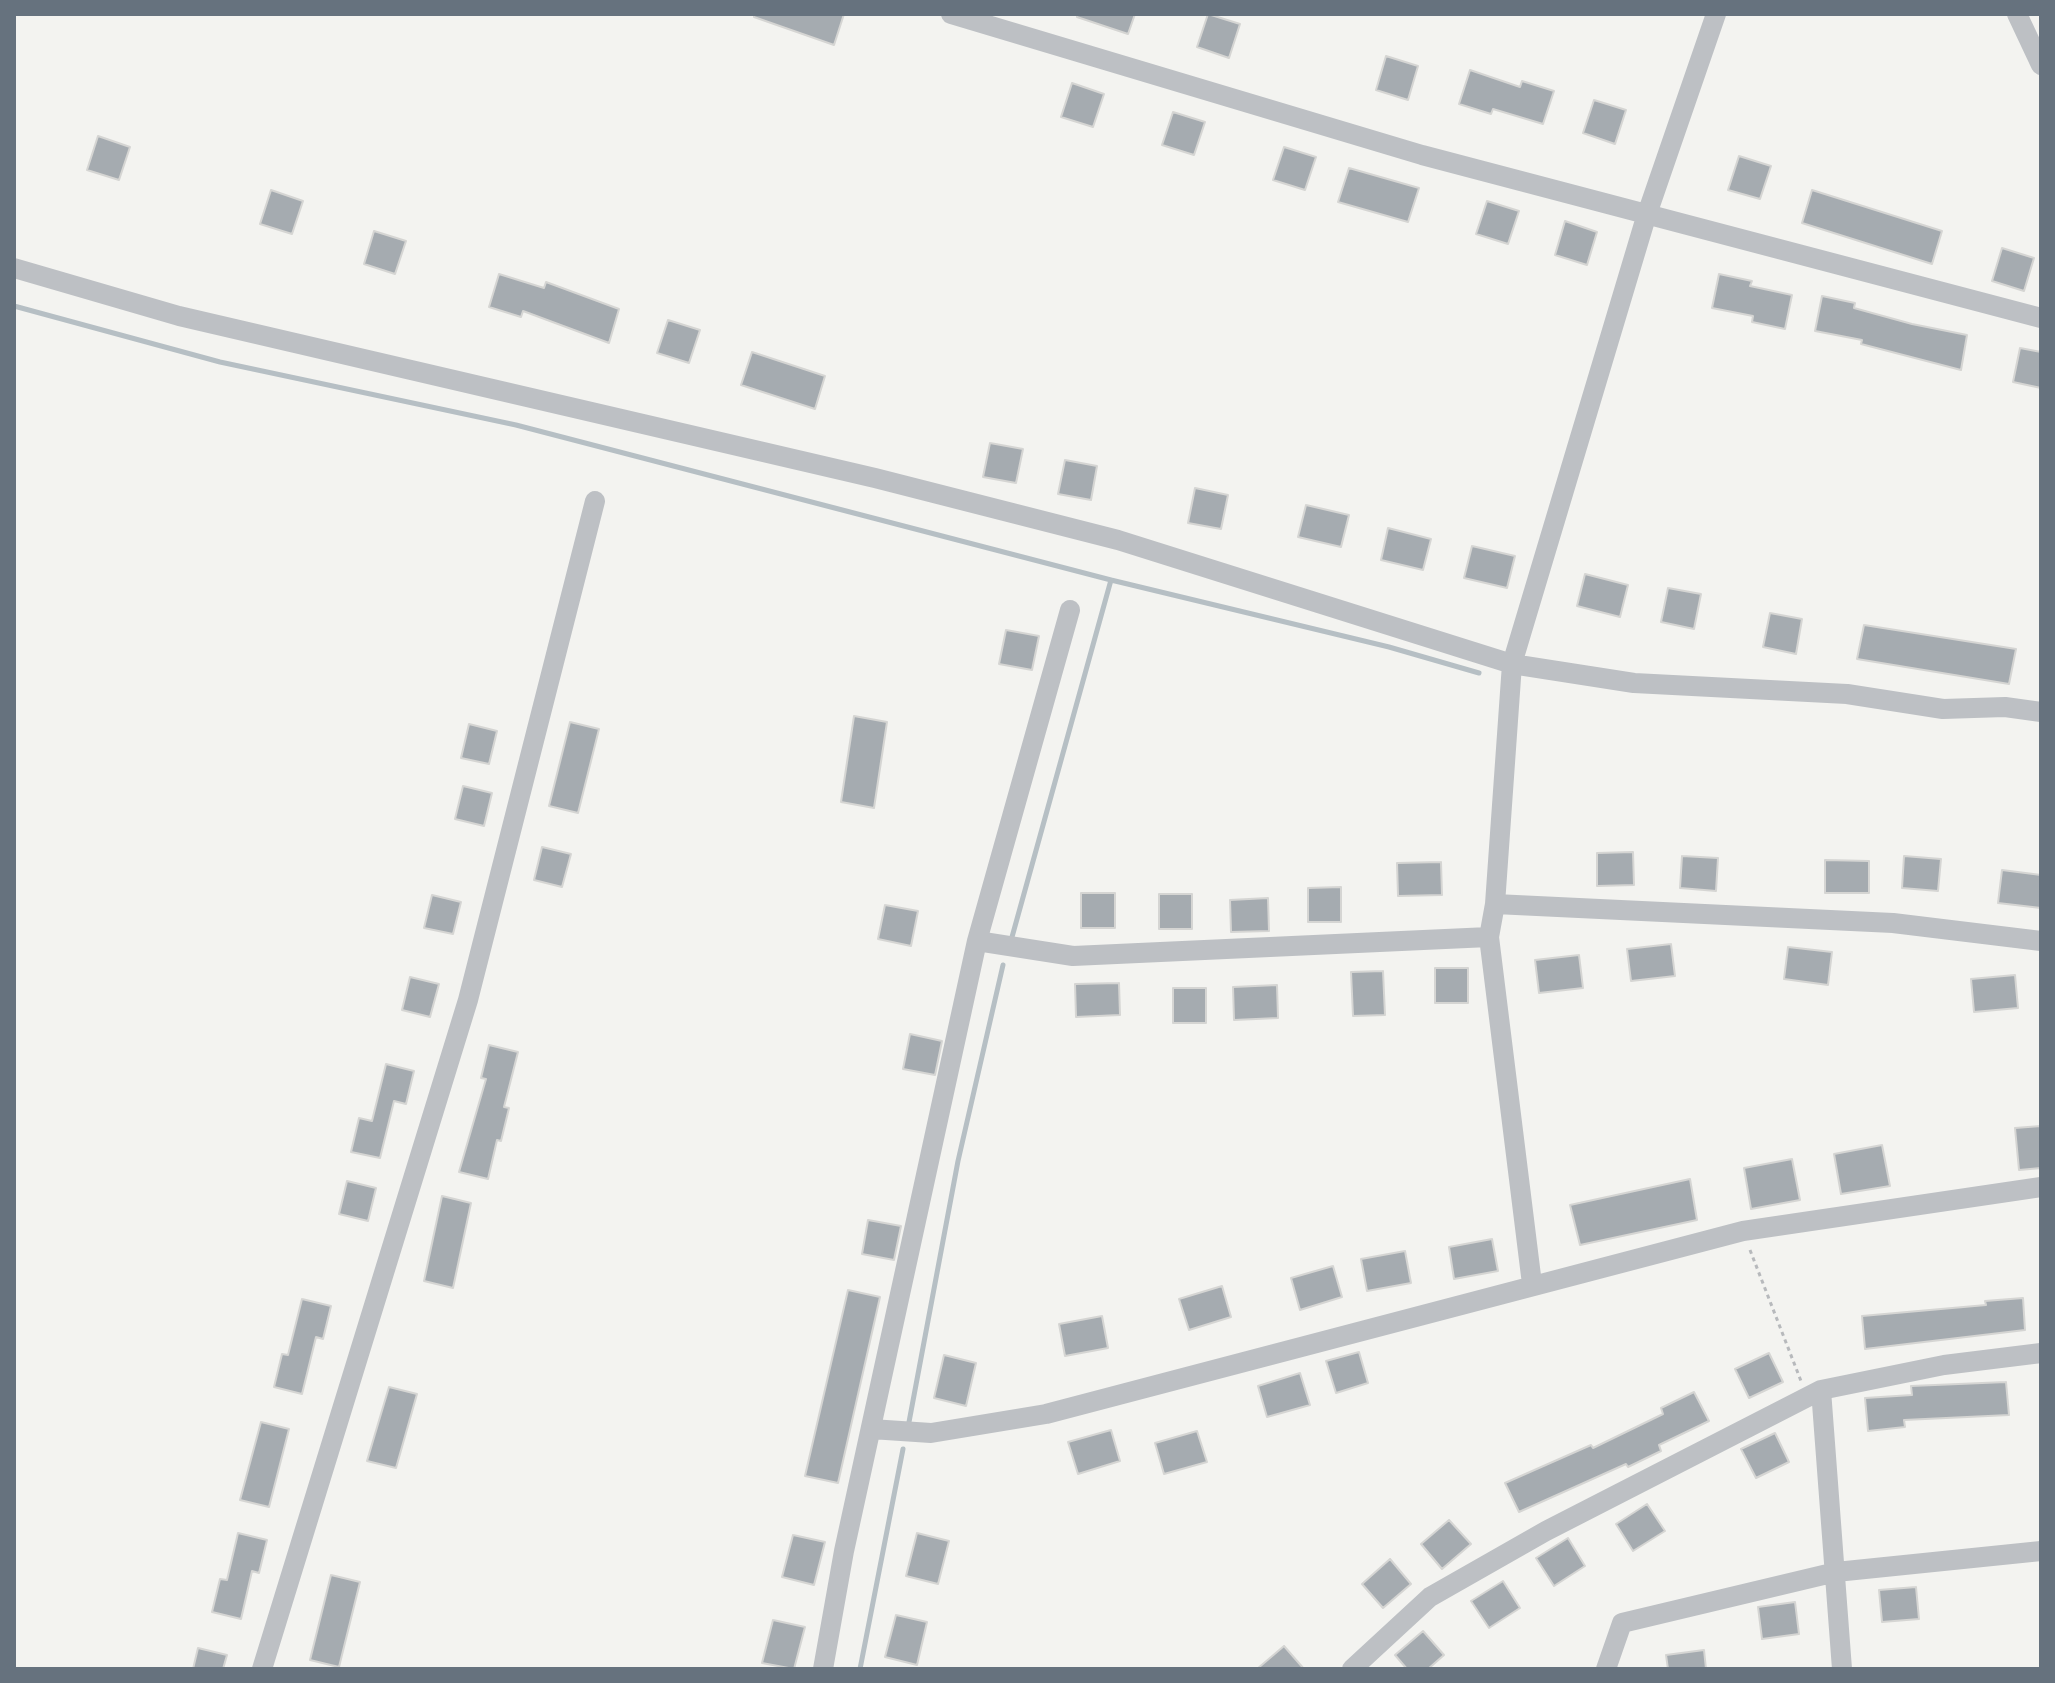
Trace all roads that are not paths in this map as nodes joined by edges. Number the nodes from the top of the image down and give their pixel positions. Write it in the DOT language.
graph roads {
  1 [pos="951,14"];
  2 [pos="1716,14"];
  3 [pos="2017,14"];
  4 [pos="2041,65"];
  5 [pos="1646,217"];
  6 [pos="14,268"];
  7 [pos="2041,318"];
  8 [pos="595,501"];
  9 [pos="1070,610"];
  10 [pos="1512,664"];
  11 [pos="2041,712"];
  12 [pos="1495,904"];
  13 [pos="1489,937"];
  14 [pos="977,941"];
  15 [pos="2041,941"];
  16 [pos="2041,1187"];
  17 [pos="1532,1284"];
  18 [pos="2041,1353"];
  19 [pos="1815,1393"];
  20 [pos="871,1429"];
  21 [pos="2041,1551"];
  22 [pos="1836,1572"];
  23 [pos="262,1669"];
  24 [pos="823,1669"];
  25 [pos="1352,1669"];
  26 [pos="1606,1669"];
  27 [pos="1842,1669"];
  1 -- 5 [label="street"];
  2 -- 5 [label="street"];
  3 -- 4 [label="street"];
  5 -- 7 [label="street"];
  5 -- 10 [label="street"];
  6 -- 10 [label="street"];
  8 -- 23 [label="street"];
  9 -- 14 [label="street"];
  10 -- 11 [label="street"];
  10 -- 12 [label="street"];
  12 -- 13 [label="street"];
  12 -- 15 [label="street"];
  13 -- 14 [label="street"];
  13 -- 17 [label="street"];
  14 -- 20 [label="street"];
  16 -- 17 [label="street"];
  17 -- 20 [label="street"];
  18 -- 19 [label="street"];
  19 -- 22 [label="street"];
  19 -- 25 [label="street"];
  20 -- 24 [label="street"];
  21 -- 22 [label="street"];
  22 -- 26 [label="street"];
  22 -- 27 [label="street"];
}
